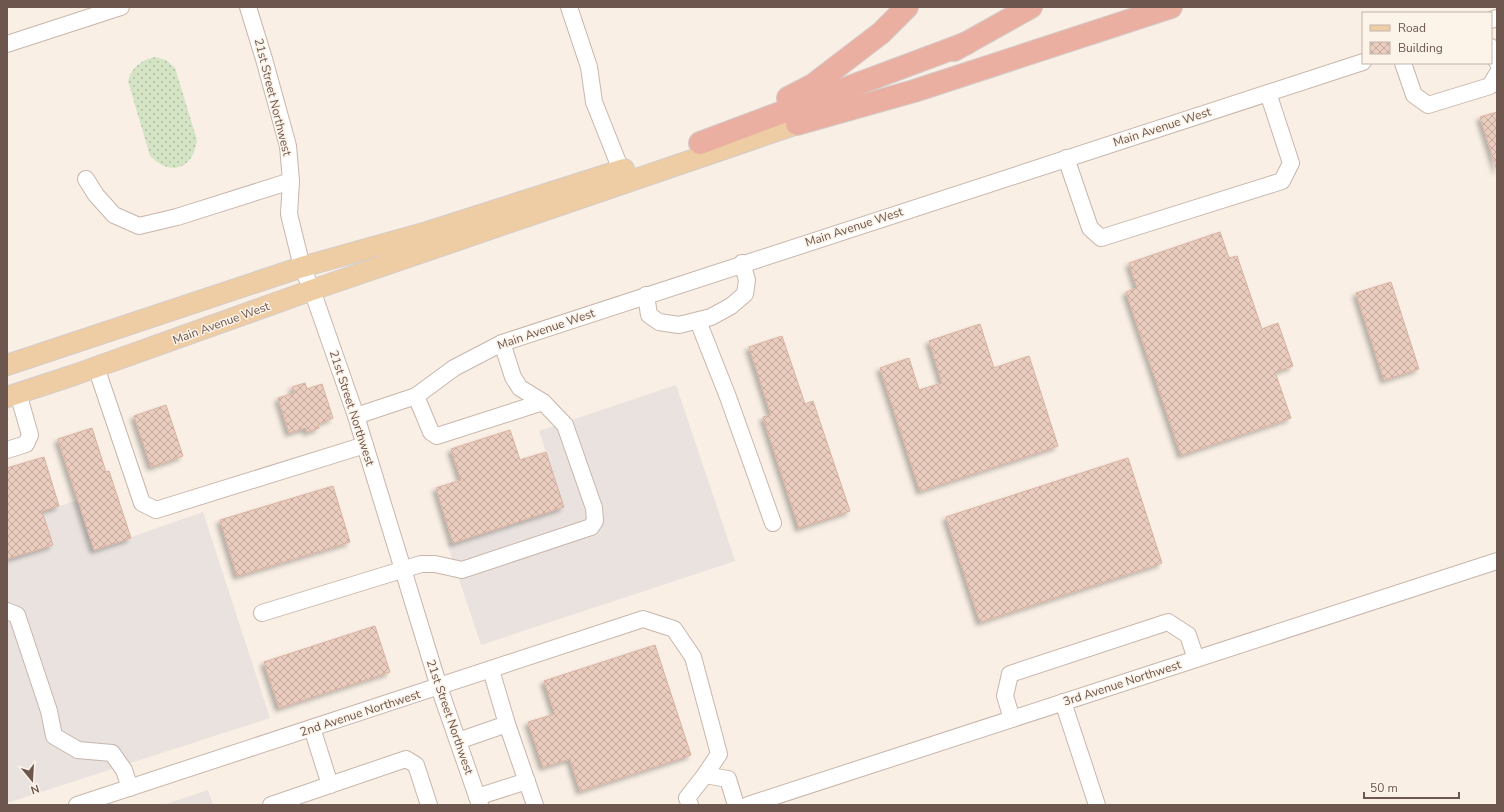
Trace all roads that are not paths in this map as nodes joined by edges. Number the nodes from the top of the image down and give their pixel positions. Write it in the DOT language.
graph roads {
  1 [pos="121,7"];
  2 [pos="248,7"];
  3 [pos="569,7"];
  4 [pos="907,7"];
  5 [pos="1031,7"];
  6 [pos="1171,7"];
  7 [pos="967,43"];
  8 [pos="7,44"];
  9 [pos="1492,50"];
  10 [pos="1362,62"];
  11 [pos="1497,62"];
  12 [pos="1403,64"];
  13 [pos="1497,74"];
  14 [pos="1268,93"];
  15 [pos="797,124"];
  16 [pos="700,143"];
  17 [pos="1066,158"];
  18 [pos="621,170"];
  19 [pos="86,179"];
  20 [pos="291,181"];
  21 [pos="742,263"];
  22 [pos="302,267"];
  23 [pos="312,290"];
  24 [pos="646,295"];
  25 [pos="698,321"];
  26 [pos="502,342"];
  27 [pos="7,365"];
  28 [pos="96,367"];
  29 [pos="12,395"];
  30 [pos="416,396"];
  31 [pos="543,402"];
  32 [pos="356,416"];
  33 [pos="365,445"];
  34 [pos="7,450"];
  35 [pos="772,523"];
  36 [pos="1497,561"];
  37 [pos="403,568"];
  38 [pos="7,611"];
  39 [pos="262,613"];
  40 [pos="1196,659"];
  41 [pos="491,670"];
  42 [pos="439,687"];
  43 [pos="1063,702"];
  44 [pos="1012,719"];
  45 [pos="508,724"];
  46 [pos="312,728"];
  47 [pos="458,741"];
  48 [pos="705,775"];
  49 [pos="527,781"];
  50 [pos="330,785"];
  51 [pos="130,788"];
  52 [pos="479,801"];
  53 [pos="774,801"];
  54 [pos="76,805"];
  55 [pos="271,805"];
  56 [pos="429,805"];
  57 [pos="535,805"];
  58 [pos="690,805"];
  59 [pos="736,805"];
  60 [pos="748,805"];
  61 [pos="1097,805"];
  1 -- 8 [label="street"];
  2 -- 20 [label="street, 21st Street Northwest"];
  3 -- 18 [label="street"];
  4 -- 16 [label="highway"];
  5 -- 7 [label="highway"];
  6 -- 15 [label="highway"];
  7 -- 15 [label="highway"];
  7 -- 16 [label="highway"];
  9 -- 11 [label="street"];
  10 -- 14 [label="street, Main Avenue West"];
  12 -- 13 [label="street"];
  14 -- 17 [label="street, Main Avenue West"];
  14 -- 17 [label="street"];
  15 -- 23 [label="main road, Main Avenue West"];
  16 -- 18 [label="main road"];
  17 -- 21 [label="street, Main Avenue West"];
  18 -- 22 [label="main road"];
  19 -- 20 [label="street"];
  20 -- 22 [label="street, 21st Street Northwest"];
  21 -- 24 [label="street, Main Avenue West"];
  21 -- 25 [label="street"];
  22 -- 23 [label="street, 21st Street Northwest"];
  22 -- 27 [label="main road"];
  23 -- 28 [label="main road, Main Avenue West"];
  23 -- 32 [label="street, 21st Street Northwest"];
  24 -- 25 [label="street"];
  24 -- 26 [label="street, Main Avenue West"];
  25 -- 35 [label="street"];
  26 -- 30 [label="street, Main Avenue West"];
  26 -- 31 [label="street"];
  28 -- 29 [label="main road, Main Avenue West"];
  28 -- 33 [label="street"];
  29 -- 34 [label="street"];
  30 -- 31 [label="street"];
  30 -- 32 [label="street, Main Avenue West"];
  31 -- 37 [label="street"];
  32 -- 33 [label="street, 21st Street Northwest"];
  33 -- 37 [label="street, 21st Street Northwest"];
  36 -- 40 [label="street, 3rd Avenue Northwest"];
  37 -- 39 [label="street"];
  37 -- 42 [label="street, 21st Street Northwest"];
  38 -- 51 [label="street"];
  40 -- 43 [label="street, 3rd Avenue Northwest"];
  40 -- 44 [label="street"];
  41 -- 42 [label="street, 2nd Avenue Northwest"];
  41 -- 45 [label="street"];
  41 -- 48 [label="street, 2nd Avenue Northwest"];
  42 -- 46 [label="street, 2nd Avenue Northwest"];
  42 -- 47 [label="street, 21st Street Northwest"];
  43 -- 44 [label="street, 3rd Avenue Northwest"];
  43 -- 61 [label="street"];
  44 -- 53 [label="street, 3rd Avenue Northwest"];
  45 -- 47 [label="street"];
  45 -- 49 [label="street"];
  46 -- 50 [label="street"];
  46 -- 51 [label="street, 2nd Avenue Northwest"];
  47 -- 52 [label="street, 21st Street Northwest"];
  48 -- 58 [label="street"];
  48 -- 59 [label="street"];
  49 -- 52 [label="street"];
  49 -- 57 [label="street"];
  50 -- 55 [label="street"];
  50 -- 56 [label="street"];
  51 -- 54 [label="street, 2nd Avenue Northwest"];
  53 -- 60 [label="street, 3rd Avenue Northwest"];
}
